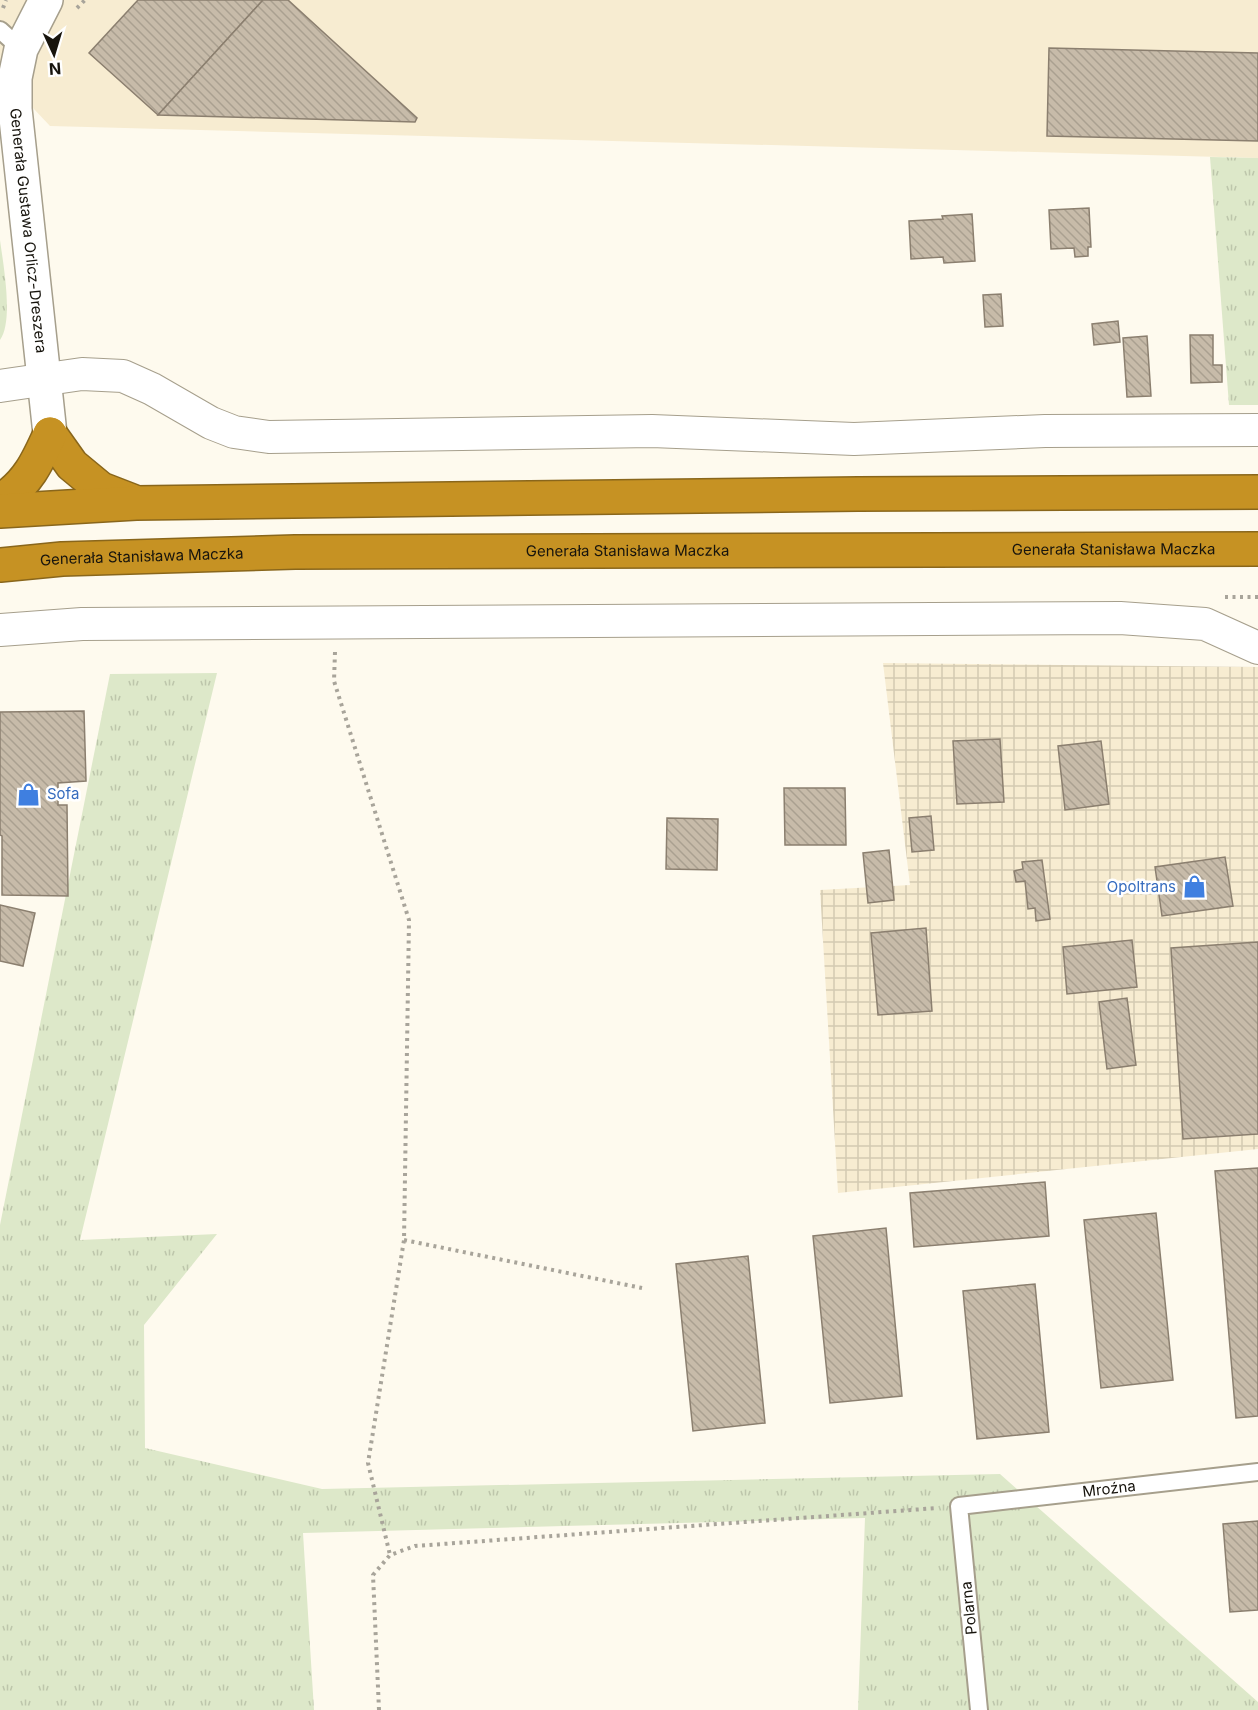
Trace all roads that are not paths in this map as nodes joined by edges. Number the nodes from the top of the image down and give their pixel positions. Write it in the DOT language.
graph roads {
  1 [pos="46,0"];
  2 [pos="11,39"];
  3 [pos="45,380"];
  4 [pos="0,386"];
  5 [pos="1258,430"];
  6 [pos="50,434"];
  7 [pos="1258,492"];
  8 [pos="0,501"];
  9 [pos="136,503"];
  10 [pos="0,511"];
  11 [pos="1258,549"];
  12 [pos="0,565"];
  13 [pos="0,630"];
  14 [pos="1258,648"];
  15 [pos="1258,1472"];
  16 [pos="959,1506"];
  17 [pos="979,1710"];
  1 -- 2 [label="street, Generała Gustawa Orlicz-Dreszera"];
  2 -- 3 [label="street, Generała Gustawa Orlicz-Dreszera"];
  3 -- 4 [label="street"];
  3 -- 5 [label="street"];
  3 -- 6 [label="street, Generała Gustawa Orlicz-Dreszera"];
  6 -- 8 [label="highway"];
  6 -- 9 [label="highway"];
  7 -- 9 [label="highway"];
  9 -- 10 [label="highway"];
  11 -- 12 [label="highway, Generała Stanisława Maczka"];
  13 -- 14 [label="street"];
  15 -- 16 [label="lane, Mroźna"];
  16 -- 17 [label="lane, Polarna"];
}
